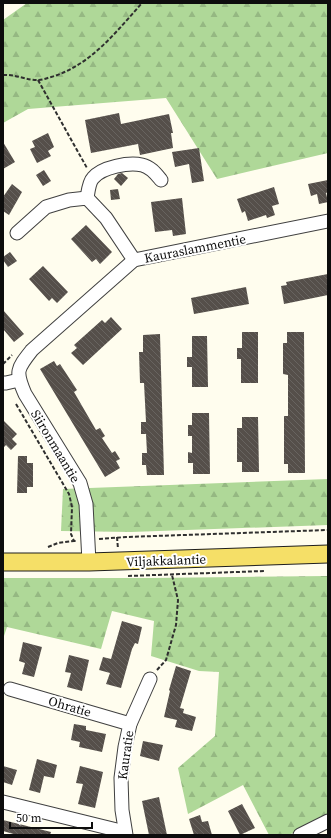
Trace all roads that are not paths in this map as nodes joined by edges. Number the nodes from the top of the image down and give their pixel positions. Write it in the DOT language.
graph roads {
  1 [pos="161,180"];
  2 [pos="86,198"];
  3 [pos="328,221"];
  4 [pos="17,233"];
  5 [pos="134,260"];
  6 [pos="19,380"];
  7 [pos="3,382"];
  8 [pos="328,554"];
  9 [pos="3,562"];
  10 [pos="89,562"];
  11 [pos="150,679"];
  12 [pos="10,689"];
  13 [pos="130,724"];
  14 [pos="3,802"];
  15 [pos="328,821"];
  16 [pos="126,833"];
  17 [pos="300,835"];
  1 -- 2 [label="street"];
  2 -- 4 [label="street"];
  2 -- 5 [label="street"];
  3 -- 5 [label="street, Kauraslammentie"];
  5 -- 6 [label="street, Kauraslammentie"];
  6 -- 7 [label="street"];
  6 -- 10 [label="street, Siironmaantie"];
  8 -- 10 [label="main road, Viljakkalantie"];
  9 -- 10 [label="main road, Viljakkalantie"];
  11 -- 13 [label="street, Kauratie"];
  12 -- 13 [label="street, Ohratie"];
  13 -- 16 [label="street, Kauratie"];
  14 -- 16 [label="street"];
  15 -- 17 [label="street"];
}
